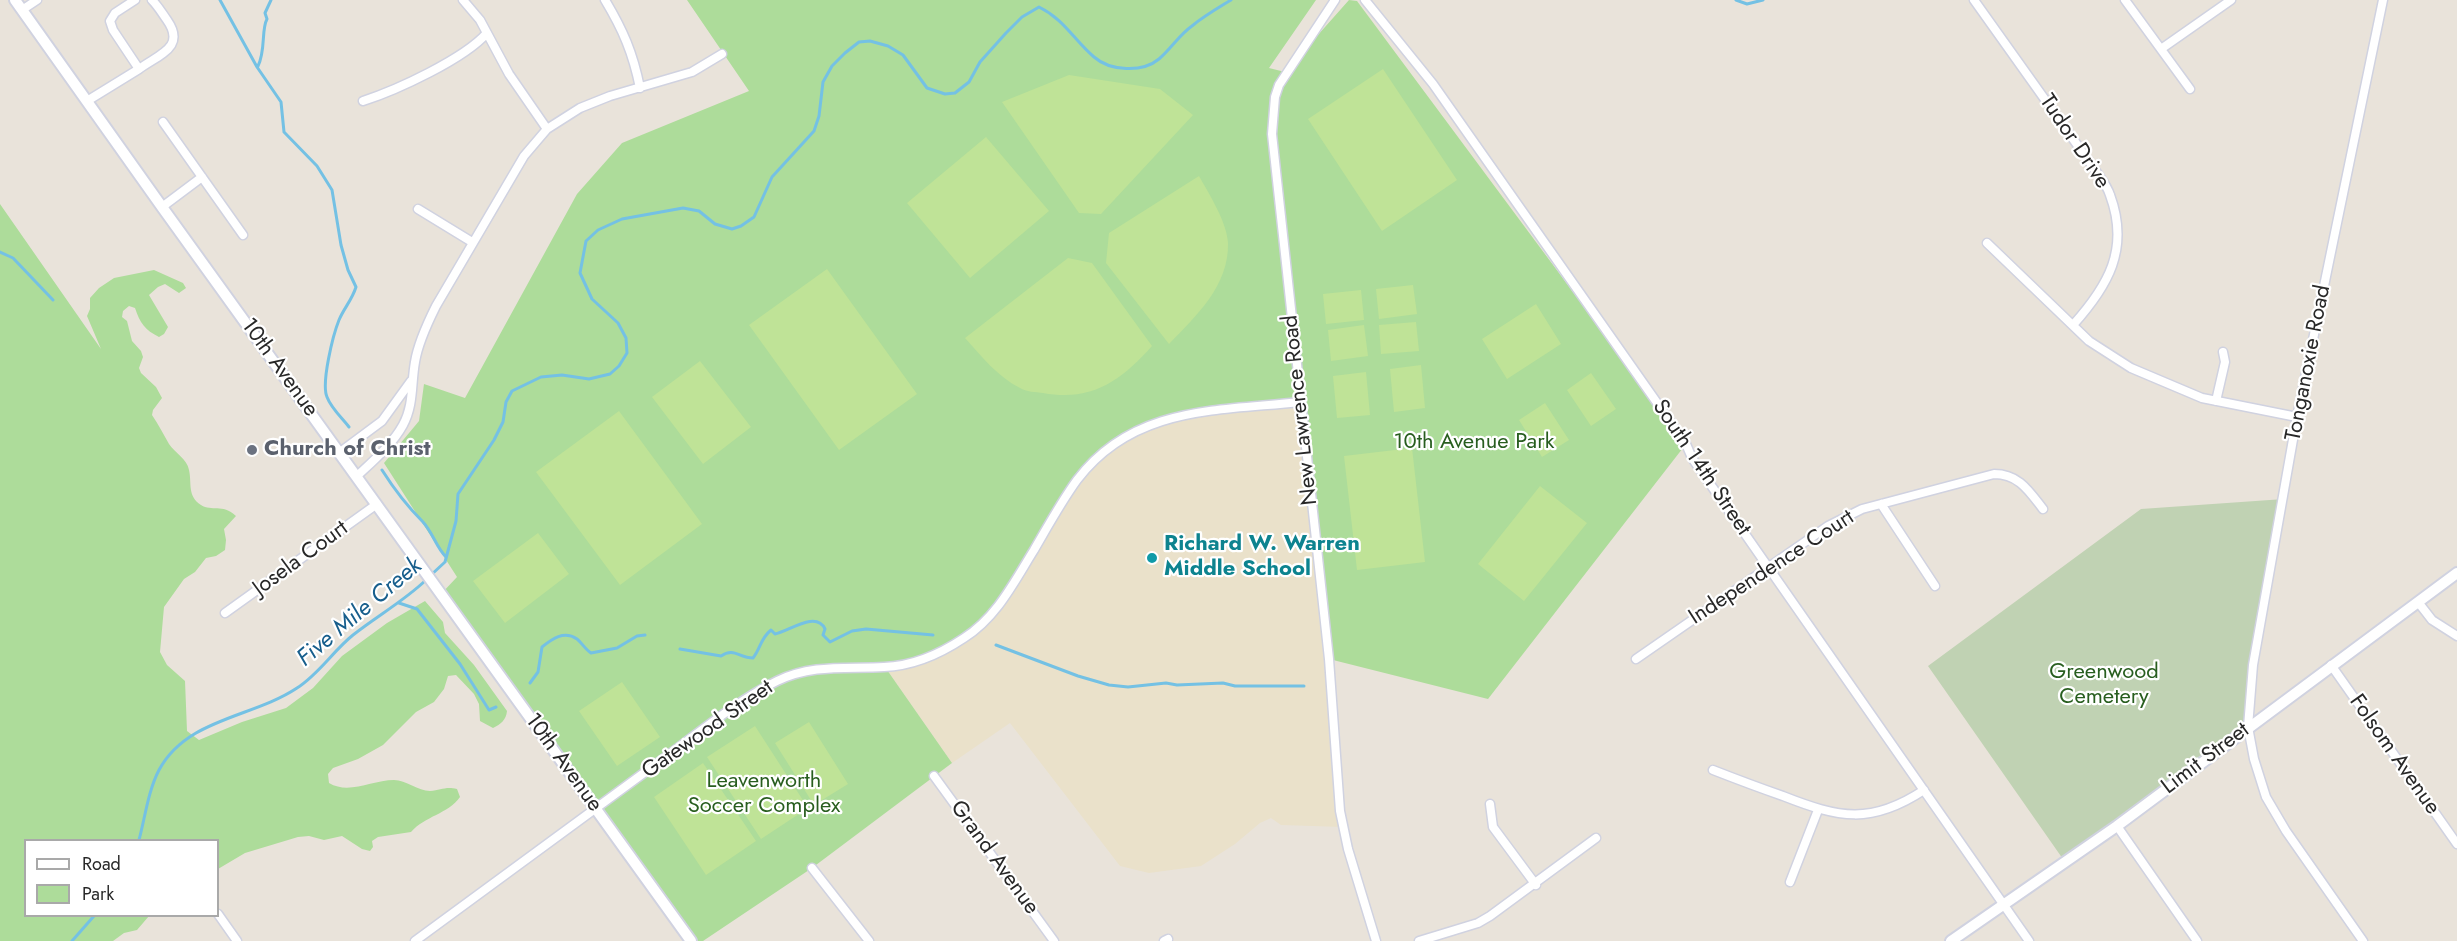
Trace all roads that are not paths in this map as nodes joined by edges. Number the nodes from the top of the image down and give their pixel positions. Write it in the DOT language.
graph roads {
  1 [pos="15,0"];
  2 [pos="37,0"];
  3 [pos="135,0"];
  4 [pos="152,0"];
  5 [pos="463,0"];
  6 [pos="604,0"];
  7 [pos="1335,0"];
  8 [pos="1365,0"];
  9 [pos="1974,0"];
  10 [pos="2125,0"];
  11 [pos="2231,0"];
  12 [pos="2383,0"];
  13 [pos="22,10"];
  14 [pos="488,33"];
  15 [pos="2161,49"];
  16 [pos="722,54"];
  17 [pos="139,69"];
  18 [pos="640,88"];
  19 [pos="2190,89"];
  20 [pos="87,101"];
  21 [pos="363,101"];
  22 [pos="163,122"];
  23 [pos="547,129"];
  24 [pos="202,177"];
  25 [pos="162,207"];
  26 [pos="418,209"];
  27 [pos="243,235"];
  28 [pos="472,242"];
  29 [pos="1987,243"];
  30 [pos="2073,326"];
  31 [pos="2223,352"];
  32 [pos="413,378"];
  33 [pos="2216,401"];
  34 [pos="1300,402"];
  35 [pos="2297,417"];
  36 [pos="339,453"];
  37 [pos="357,476"];
  38 [pos="376,504"];
  39 [pos="1881,504"];
  40 [pos="2043,509"];
  41 [pos="1769,568"];
  42 [pos="2457,573"];
  43 [pos="1935,586"];
  44 [pos="2418,602"];
  45 [pos="225,613"];
  46 [pos="2457,636"];
  47 [pos="1636,659"];
  48 [pos="2331,665"];
  49 [pos="2247,727"];
  50 [pos="1713,770"];
  51 [pos="934,776"];
  52 [pos="1924,790"];
  53 [pos="1490,804"];
  54 [pos="596,808"];
  55 [pos="1818,810"];
  56 [pos="2117,826"];
  57 [pos="1596,837"];
  58 [pos="2457,844"];
  59 [pos="812,868"];
  60 [pos="1790,882"];
  61 [pos="1536,885"];
  62 [pos="2003,904"];
  63 [pos="219,916"];
  64 [pos="237,941"];
  65 [pos="415,941"];
  66 [pos="691,941"];
  67 [pos="869,941"];
  68 [pos="1054,941"];
  69 [pos="1376,941"];
  70 [pos="1419,941"];
  71 [pos="1952,941"];
  72 [pos="2029,941"];
  73 [pos="2197,941"];
  74 [pos="2363,941"];
  1 -- 13 [label="street, 10th Avenue"];
  2 -- 13 [label="street"];
  3 -- 17 [label="street"];
  4 -- 17 [label="street"];
  5 -- 14 [label="street"];
  6 -- 18 [label="street"];
  7 -- 34 [label="street, New Lawrence Road"];
  8 -- 41 [label="street, South 14th Street"];
  9 -- 30 [label="street, Tudor Drive"];
  10 -- 15 [label="street"];
  11 -- 15 [label="street"];
  12 -- 35 [label="street, Tonganoxie Road"];
  13 -- 20 [label="street, 10th Avenue"];
  14 -- 21 [label="street"];
  14 -- 23 [label="street"];
  15 -- 19 [label="street"];
  16 -- 18 [label="street"];
  17 -- 20 [label="street"];
  18 -- 23 [label="street"];
  20 -- 25 [label="street, 10th Avenue"];
  22 -- 24 [label="street"];
  23 -- 28 [label="street"];
  24 -- 25 [label="street"];
  24 -- 27 [label="street"];
  25 -- 36 [label="street, 10th Avenue"];
  26 -- 28 [label="street"];
  28 -- 32 [label="street"];
  29 -- 30 [label="street"];
  30 -- 33 [label="street"];
  31 -- 33 [label="street"];
  32 -- 36 [label="street"];
  32 -- 37 [label="street"];
  33 -- 35 [label="street"];
  34 -- 54 [label="street, Gatewood Street"];
  34 -- 69 [label="street, New Lawrence Road"];
  35 -- 49 [label="street, Tonganoxie Road"];
  36 -- 37 [label="street, 10th Avenue"];
  37 -- 38 [label="street, 10th Avenue"];
  38 -- 45 [label="street, Josela Court"];
  38 -- 54 [label="street, 10th Avenue"];
  39 -- 40 [label="street, Independence Court"];
  39 -- 41 [label="street, Independence Court"];
  39 -- 43 [label="street"];
  41 -- 47 [label="street, Independence Court"];
  41 -- 52 [label="street, South 14th Street"];
  42 -- 44 [label="street, Limit Street"];
  44 -- 46 [label="street"];
  44 -- 48 [label="street, Limit Street"];
  48 -- 49 [label="street, Limit Street"];
  48 -- 58 [label="street, Folsom Avenue"];
  49 -- 56 [label="street, Limit Street"];
  49 -- 74 [label="street, Tonganoxie Road"];
  50 -- 55 [label="street"];
  51 -- 68 [label="street, Grand Avenue"];
  52 -- 55 [label="street"];
  52 -- 62 [label="street, South 14th Street"];
  53 -- 61 [label="street"];
  54 -- 65 [label="street, Gatewood Street"];
  54 -- 66 [label="street, 10th Avenue"];
  55 -- 60 [label="street"];
  56 -- 62 [label="street, Limit Street"];
  56 -- 73 [label="street"];
  57 -- 61 [label="street"];
  59 -- 67 [label="street"];
  61 -- 70 [label="street"];
  62 -- 71 [label="street, Limit Street"];
  62 -- 72 [label="street, South 14th Street"];
  63 -- 64 [label="street"];
}
